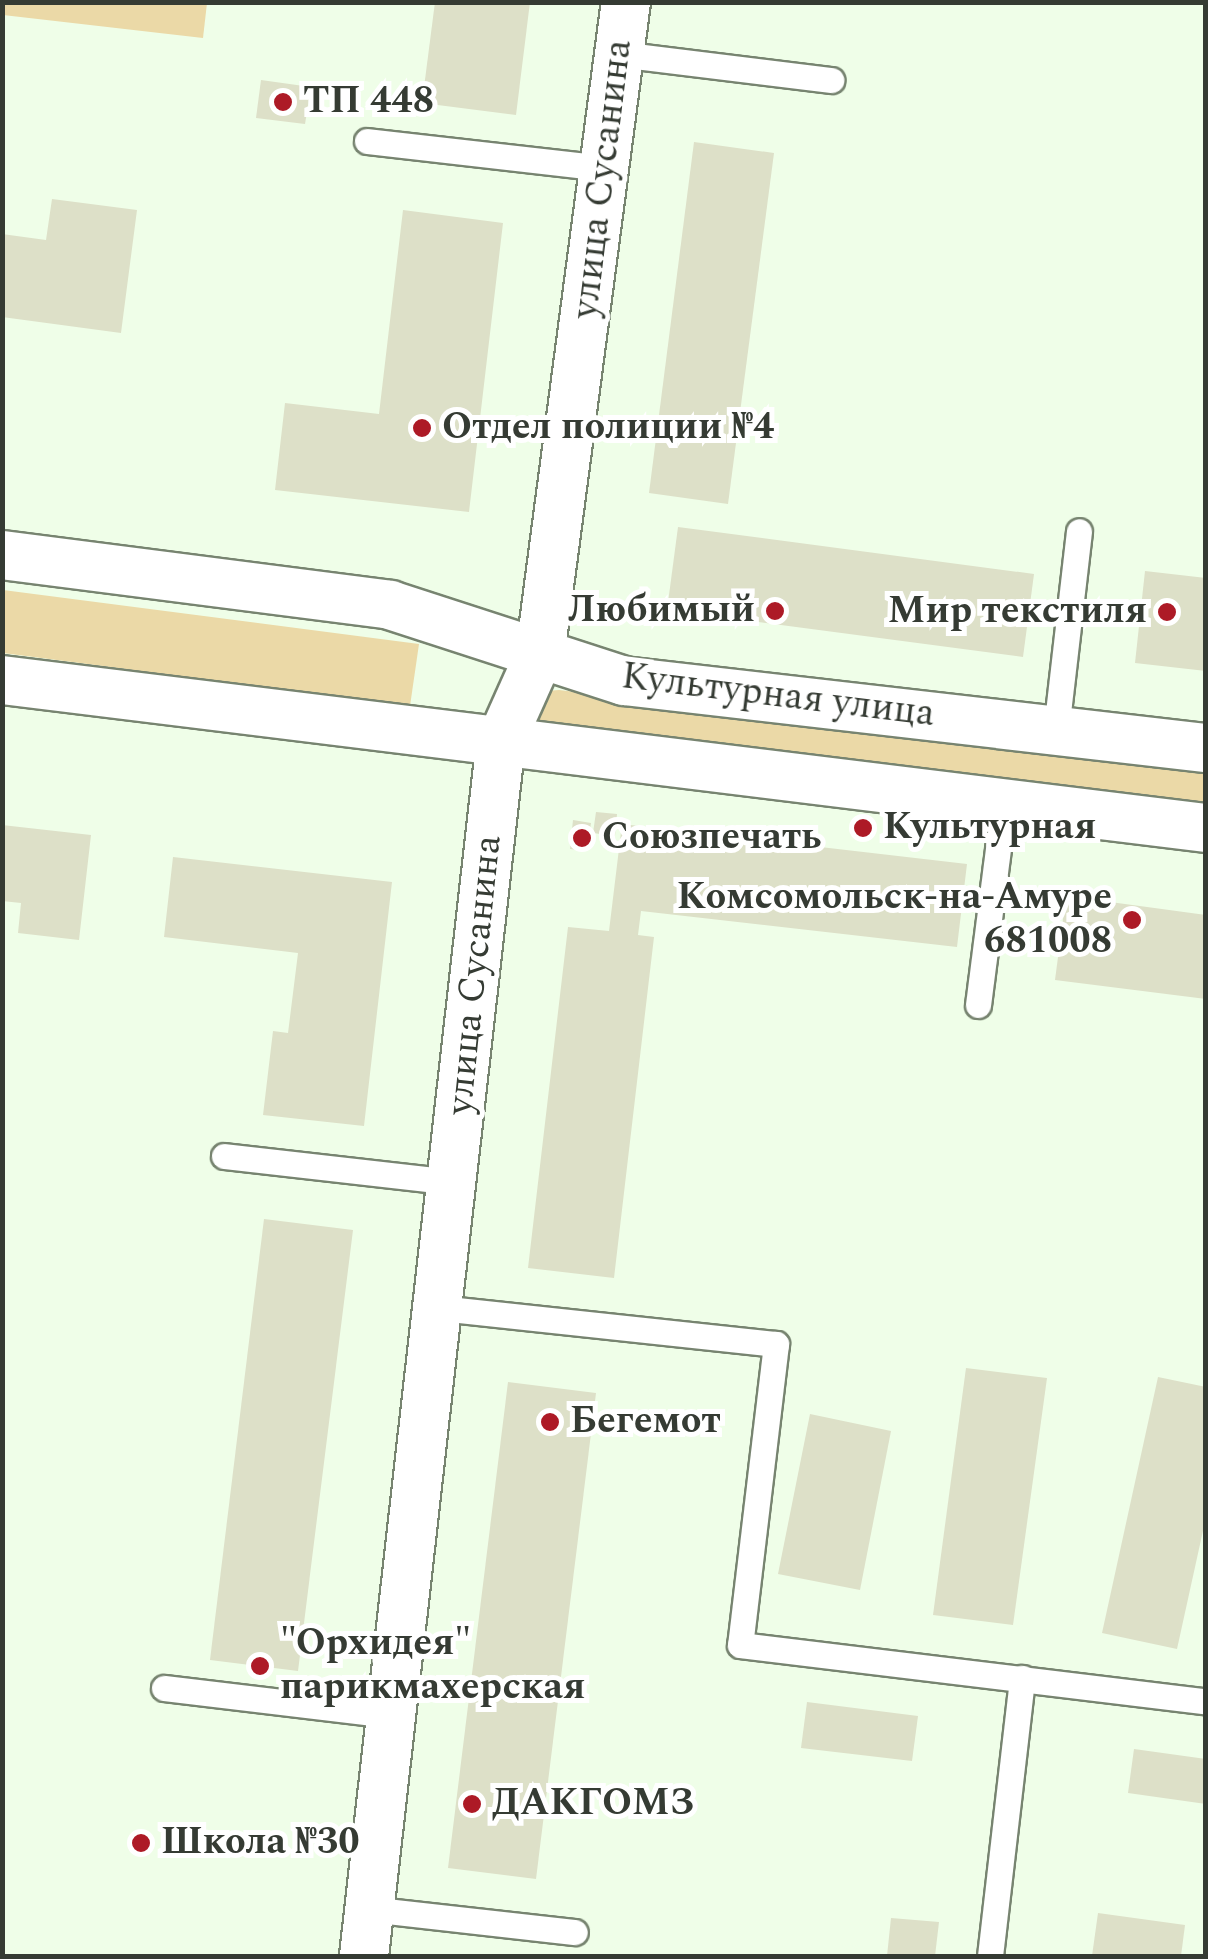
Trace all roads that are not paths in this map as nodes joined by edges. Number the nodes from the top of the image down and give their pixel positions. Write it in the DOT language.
graph roads {
  1 [pos="626,2"];
  2 [pos="619,54"];
  3 [pos="831,80"];
  4 [pos="368,141"];
  5 [pos="604,168"];
  6 [pos="1079,532"];
  7 [pos="2,555"];
  8 [pos="540,654"];
  9 [pos="2,680"];
  10 [pos="1056,730"];
  11 [pos="501,742"];
  12 [pos="1206,748"];
  13 [pos="1004,803"];
  14 [pos="1206,828"];
  15 [pos="978,1005"];
  16 [pos="224,1156"];
  17 [pos="453,1182"];
  18 [pos="439,1308"];
  19 [pos="1022,1678"];
  20 [pos="164,1688"];
  21 [pos="1206,1701"];
  22 [pos="392,1715"];
  23 [pos="369,1909"];
  24 [pos="575,1932"];
  25 [pos="364,1956"];
  26 [pos="990,1956"];
  1 -- 2 [label="street, улица Сусанина"];
  2 -- 3 [label="lane"];
  2 -- 5 [label="street, улица Сусанина"];
  4 -- 5 [label="lane"];
  5 -- 8 [label="street, улица Сусанина"];
  6 -- 10 [label="lane"];
  7 -- 8 [label="street, Культурная улица"];
  8 -- 10 [label="street, Культурная улица"];
  8 -- 11 [label="street, улица Сусанина"];
  9 -- 11 [label="street, Культурная улица"];
  10 -- 12 [label="street, Культурная улица"];
  11 -- 13 [label="street, Культурная улица"];
  11 -- 17 [label="street, улица Сусанина"];
  13 -- 14 [label="street, Культурная улица"];
  13 -- 15 [label="lane"];
  16 -- 17 [label="lane"];
  17 -- 18 [label="street, улица Сусанина"];
  18 -- 19 [label="lane"];
  18 -- 22 [label="street, улица Сусанина"];
  19 -- 21 [label="lane"];
  19 -- 26 [label="lane"];
  20 -- 22 [label="lane"];
  22 -- 23 [label="street, улица Сусанина"];
  23 -- 24 [label="lane"];
  23 -- 25 [label="street, улица Сусанина"];
}
